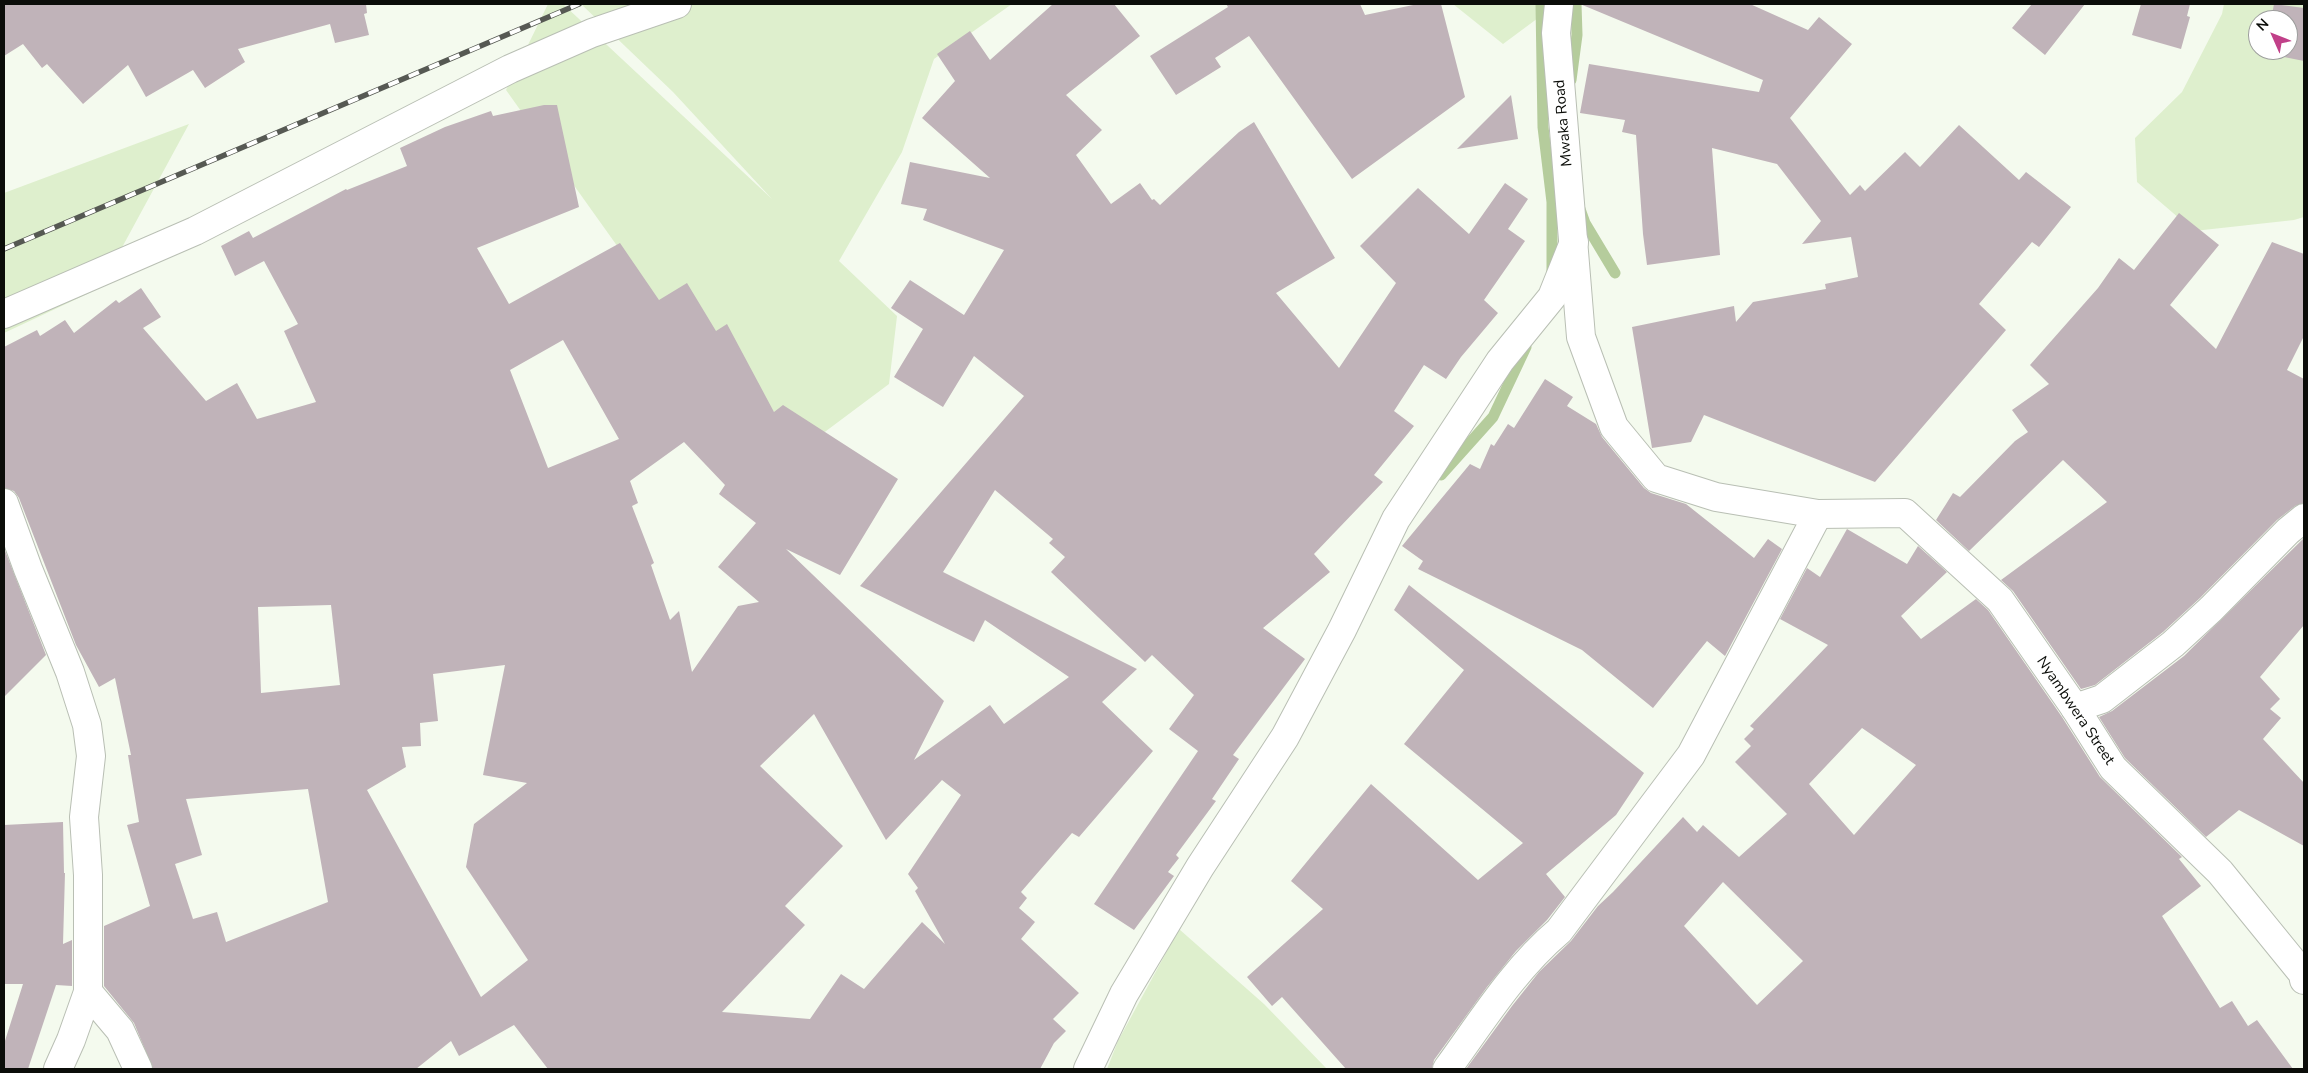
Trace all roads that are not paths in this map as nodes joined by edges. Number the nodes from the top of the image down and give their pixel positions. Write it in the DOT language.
graph roads {
  1 [pos="677,4"];
  2 [pos="1559,4"];
  3 [pos="1574,242"];
  4 [pos="4,314"];
  5 [pos="4,503"];
  6 [pos="1818,514"];
  7 [pos="2304,518"];
  8 [pos="2075,708"];
  9 [pos="2304,976"];
  10 [pos="88,992"];
  11 [pos="58,1069"];
  12 [pos="138,1069"];
  13 [pos="1088,1069"];
  14 [pos="1447,1069"];
  1 -- 4 [label="street"];
  2 -- 3 [label="street, Mwaka Road"];
  3 -- 6 [label="street, Mwaka Road"];
  3 -- 13 [label="street"];
  5 -- 10 [label="street"];
  6 -- 8 [label="street, Nyambwera Street"];
  6 -- 14 [label="street"];
  7 -- 8 [label="street"];
  8 -- 9 [label="street, Nyambwera Street"];
  10 -- 11 [label="street"];
  10 -- 12 [label="street"];
}
